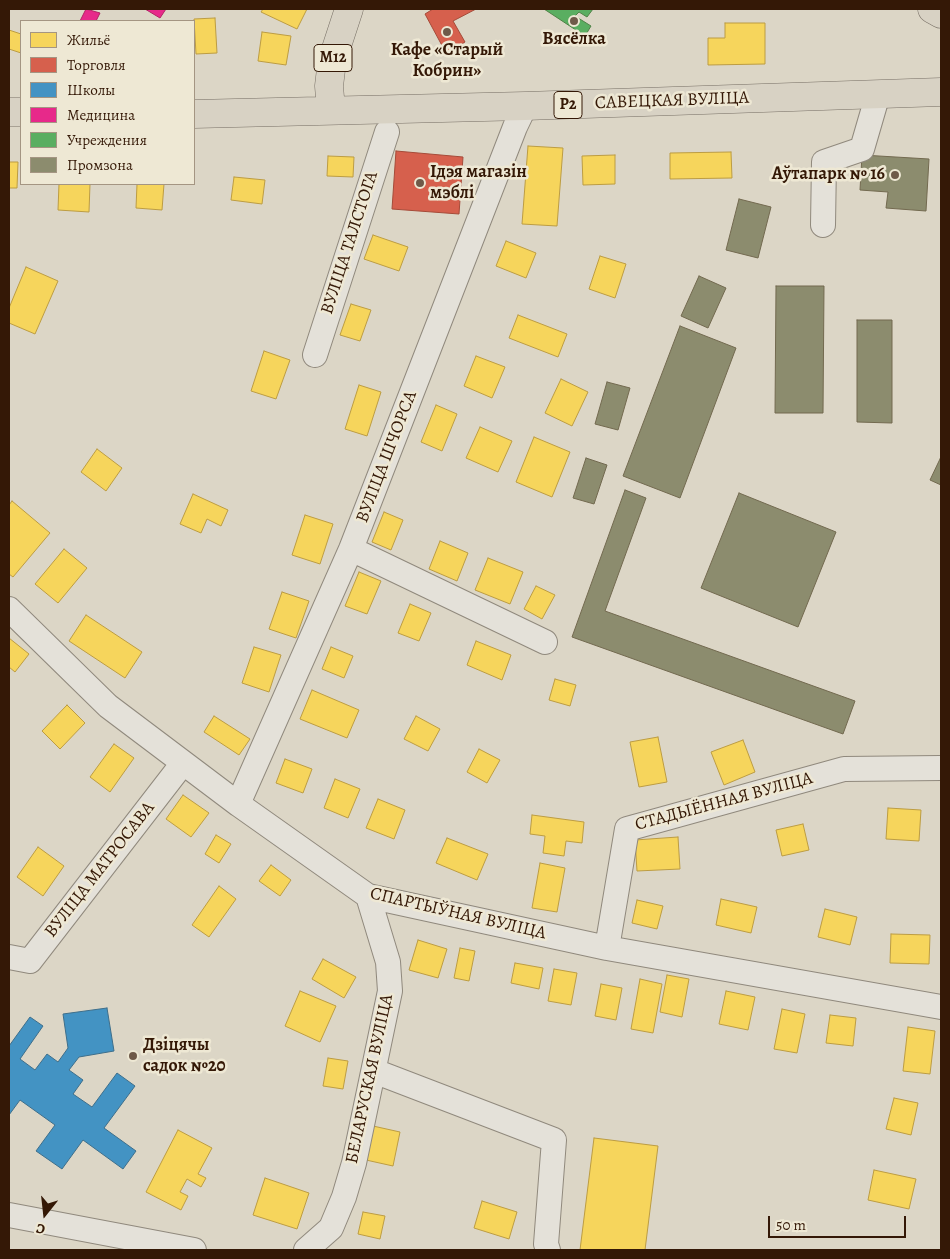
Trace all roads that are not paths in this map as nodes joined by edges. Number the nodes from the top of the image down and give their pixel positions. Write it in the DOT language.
graph roads {
  1 [pos="349,9"];
  2 [pos="932,9"];
  3 [pos="941,14"];
  4 [pos="941,92"];
  5 [pos="878,94"];
  6 [pos="525,106"];
  7 [pos="331,110"];
  8 [pos="195,114"];
  9 [pos="387,132"];
  10 [pos="823,225"];
  11 [pos="314,355"];
  12 [pos="351,549"];
  13 [pos="9,609"];
  14 [pos="545,642"];
  15 [pos="183,762"];
  16 [pos="941,768"];
  17 [pos="238,804"];
  18 [pos="368,896"];
  19 [pos="607,948"];
  20 [pos="9,957"];
  21 [pos="941,1007"];
  22 [pos="374,1071"];
  23 [pos="9,1215"];
  24 [pos="194,1250"];
  25 [pos="306,1250"];
  26 [pos="548,1250"];
  1 -- 7 [label="main road, М12"];
  2 -- 3 [label="main road"];
  4 -- 5 [label="main road, САВЕЦКАЯ ВУЛІЦА / Р2"];
  5 -- 6 [label="main road, САВЕЦКАЯ ВУЛІЦА / Р2"];
  5 -- 10 [label="street"];
  6 -- 7 [label="main road, САВЕЦКАЯ ВУЛІЦА / Р2"];
  6 -- 12 [label="street, ВУЛІЦА ШЧОРСА"];
  7 -- 8 [label="main road, САВЕЦКАЯ ВУЛІЦА / Р2"];
  9 -- 11 [label="street, ВУЛІЦА ТАЛСТОГА"];
  12 -- 14 [label="street"];
  12 -- 17 [label="street, ВУЛІЦА ШЧОРСА"];
  13 -- 15 [label="street, СПАРТЫЎНАЯ ВУЛІЦА"];
  15 -- 17 [label="street, СПАРТЫЎНАЯ ВУЛІЦА"];
  15 -- 20 [label="street, ВУЛІЦА МАТРОСАВА"];
  16 -- 19 [label="street, СТАДЫЁННАЯ ВУЛІЦА"];
  17 -- 18 [label="street, СПАРТЫЎНАЯ ВУЛІЦА"];
  18 -- 19 [label="street, СПАРТЫЎНАЯ ВУЛІЦА"];
  18 -- 22 [label="street, БЕЛАРУСКАЯ ВУЛІЦА"];
  19 -- 21 [label="street, СПАРТЫЎНАЯ ВУЛІЦА"];
  22 -- 25 [label="street, БЕЛАРУСКАЯ ВУЛІЦА"];
  22 -- 26 [label="street"];
  23 -- 24 [label="street"];
}
